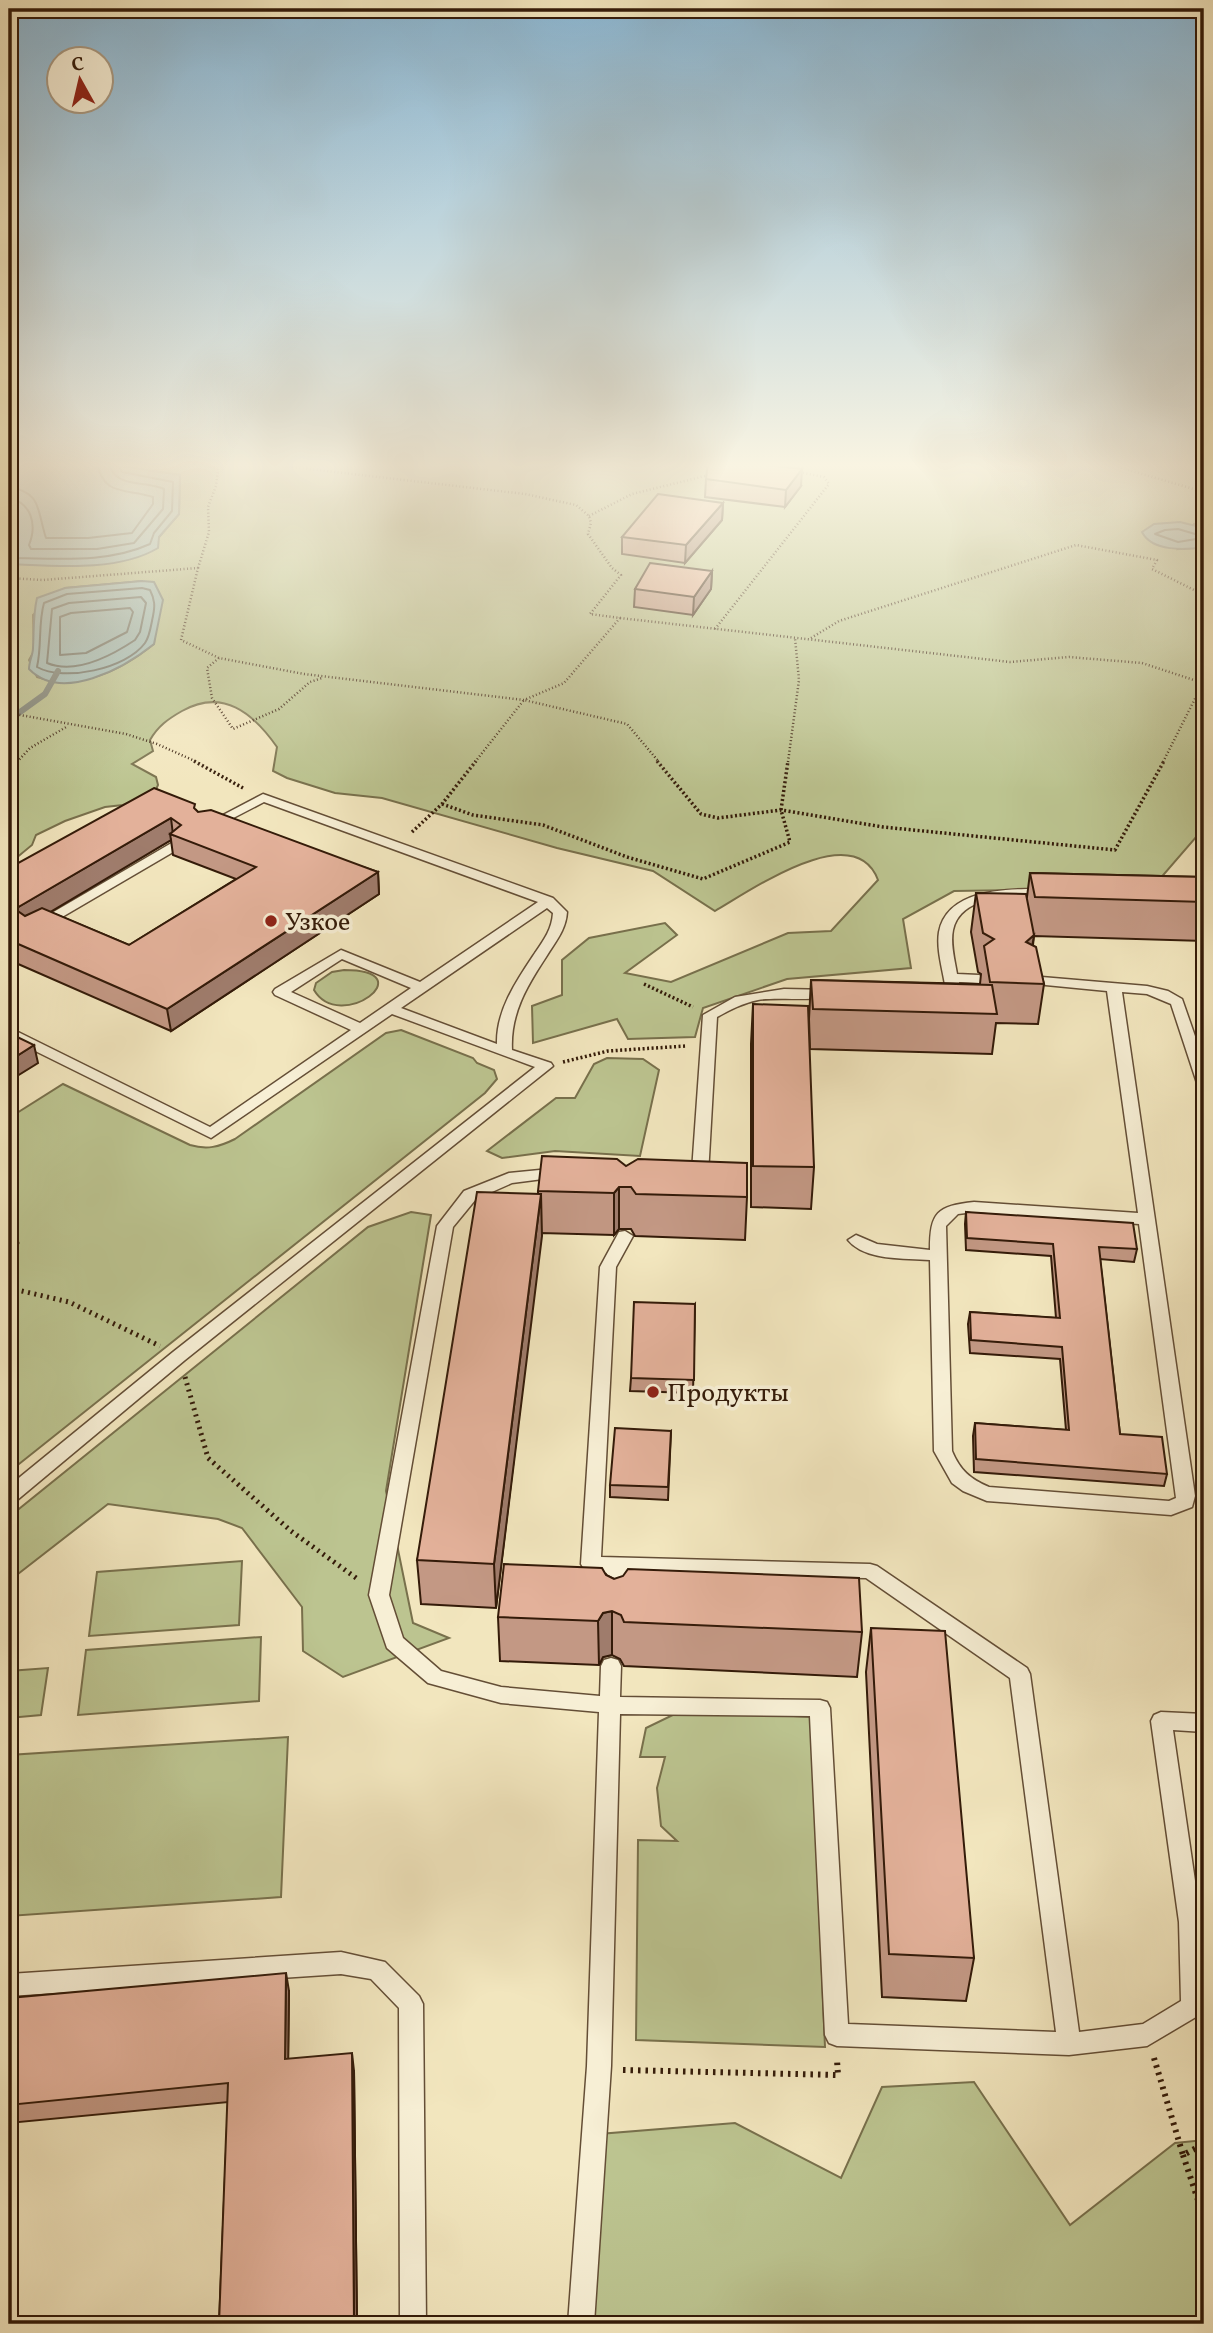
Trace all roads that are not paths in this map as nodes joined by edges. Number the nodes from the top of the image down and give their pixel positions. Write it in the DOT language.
graph roads {
  1 [pos="205,827"];
  2 [pos="175,845"];
  3 [pos="1059,893"];
  4 [pos="548,901"];
  5 [pos="29,931"];
  6 [pos="952,978"];
  7 [pos="979,979"];
  8 [pos="1030,980"];
  9 [pos="1114,987"];
  10 [pos="422,988"];
  11 [pos="845,994"];
  12 [pos="927,996"];
  13 [pos="390,1009"];
  14 [pos="361,1029"];
  15 [pos="9,1033"];
  16 [pos="505,1052"];
  17 [pos="1204,1083"];
  18 [pos="577,1173"];
  19 [pos="676,1175"];
  20 [pos="1147,1219"];
  21 [pos="625,1236"];
  22 [pos="856,1240"];
  23 [pos="939,1256"];
  24 [pos="9,1496"];
  25 [pos="617,1566"];
  26 [pos="615,1613"];
  27 [pos="611,1666"];
  28 [pos="610,1705"];
  29 [pos="1204,1723"];
  30 [pos="9,1985"];
  31 [pos="1069,2044"];
  32 [pos="413,2324"];
  33 [pos="581,2324"];
  1 -- 4 [label="lane"];
  2 -- 5 [label="lane"];
  3 -- 6 [label="lane"];
  4 -- 10 [label="lane"];
  4 -- 16 [label="lane"];
  6 -- 7 [label="lane"];
  6 -- 12 [label="lane"];
  8 -- 9 [label="lane"];
  9 -- 17 [label="lane"];
  9 -- 20 [label="lane"];
  10 -- 13 [label="lane"];
  10 -- 14 [label="lane"];
  11 -- 19 [label="lane"];
  13 -- 14 [label="lane"];
  13 -- 16 [label="lane"];
  14 -- 15 [label="lane"];
  16 -- 24 [label="lane"];
  18 -- 28 [label="lane"];
  20 -- 23 [label="lane"];
  20 -- 23 [label="lane"];
  21 -- 25 [label="lane"];
  22 -- 23 [label="lane"];
  25 -- 26 [label="lane"];
  25 -- 31 [label="lane"];
  27 -- 28 [label="lane"];
  28 -- 31 [label="lane"];
  28 -- 33 [label="lane"];
  29 -- 31 [label="lane"];
  30 -- 32 [label="lane"];
}
